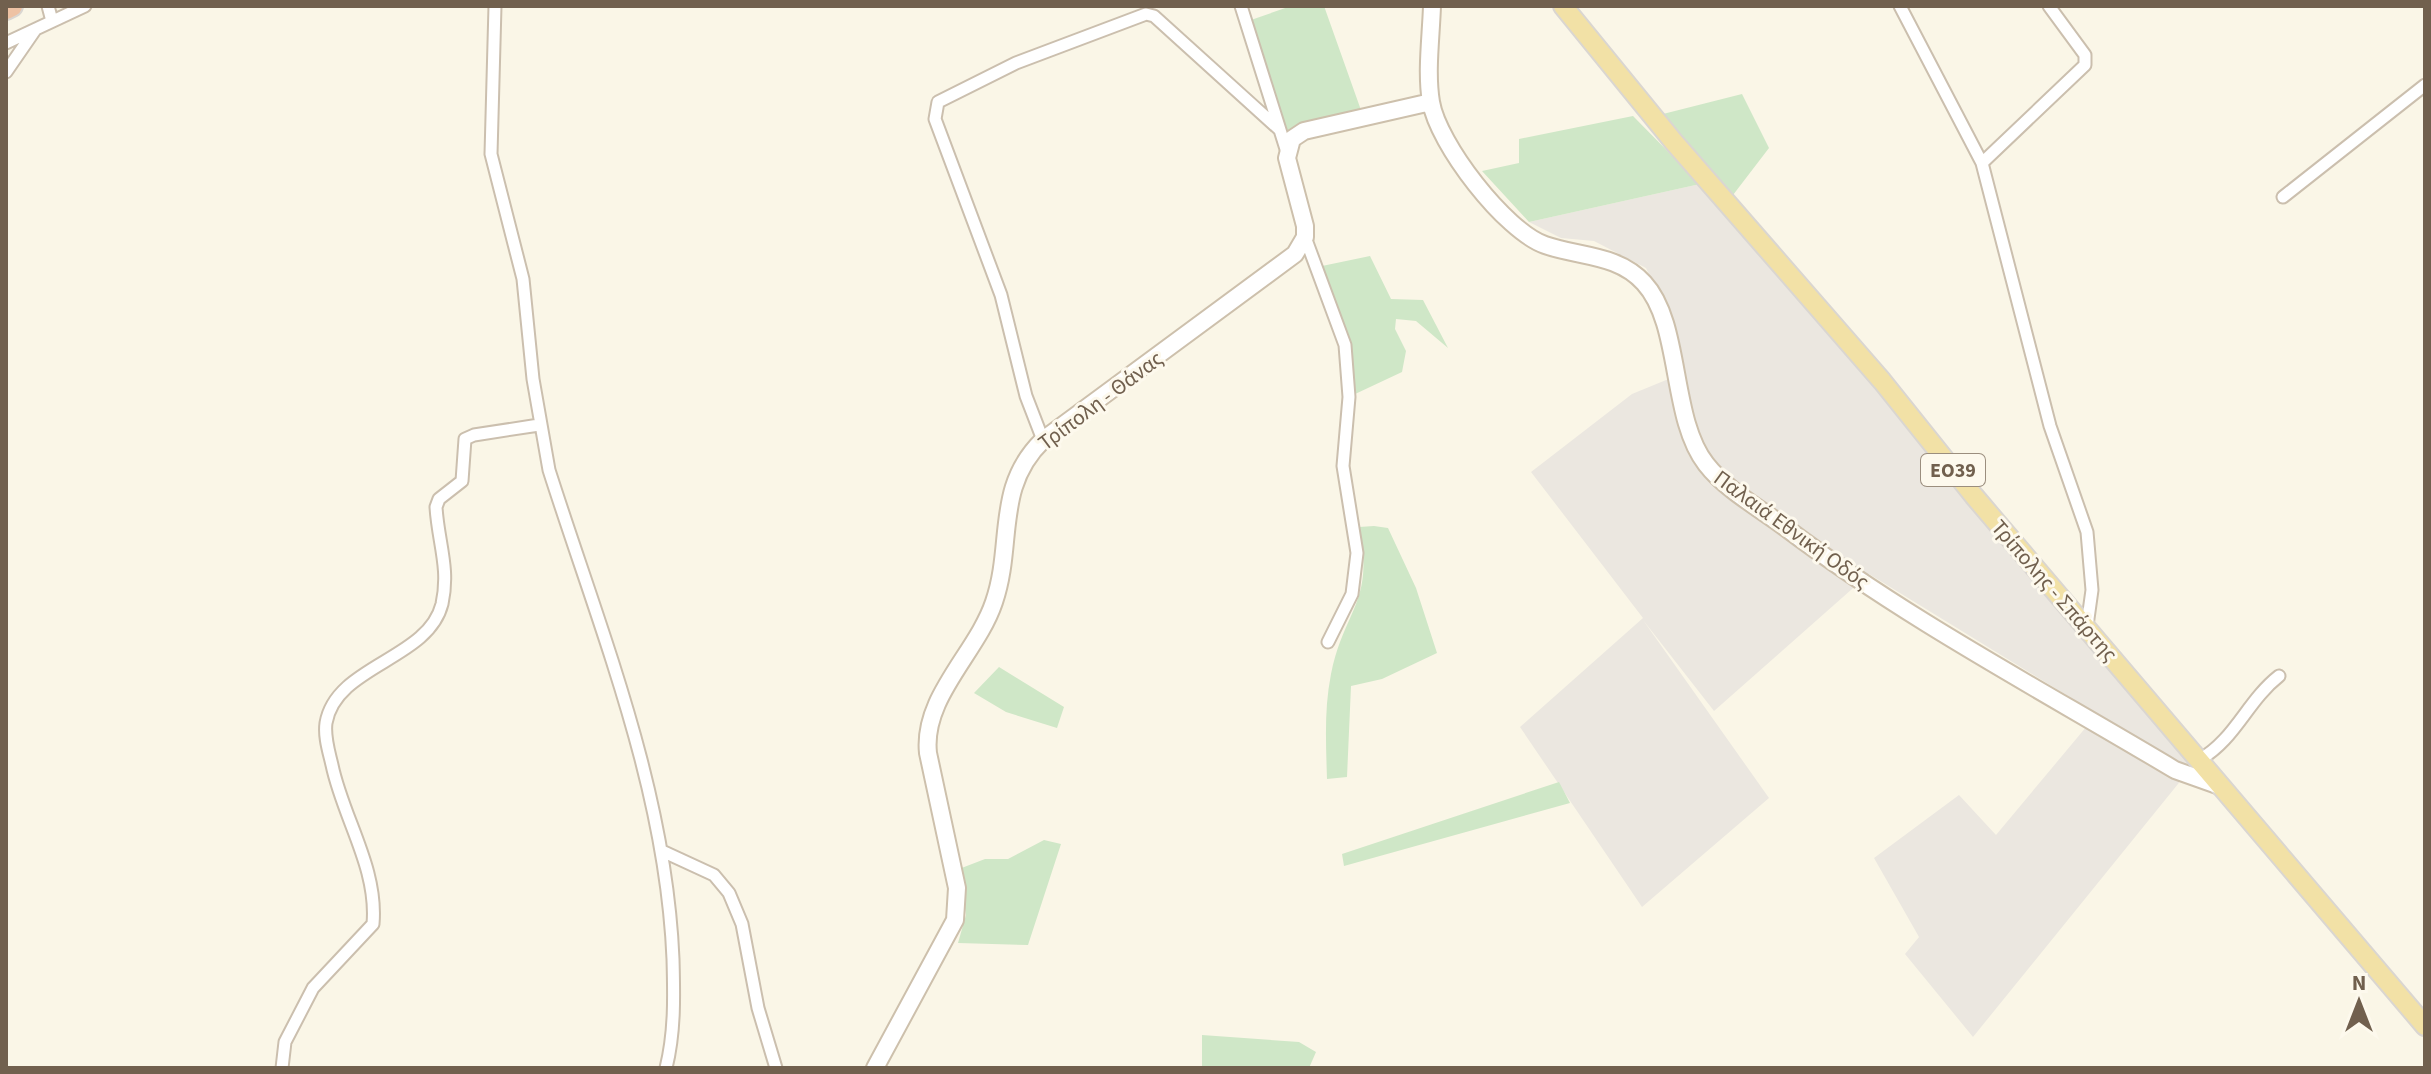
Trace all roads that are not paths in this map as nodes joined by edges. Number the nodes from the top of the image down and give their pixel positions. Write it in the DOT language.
graph roads {
  1 [pos="12,6"];
  2 [pos="48,6"];
  3 [pos="85,6"];
  4 [pos="495,6"];
  5 [pos="1241,6"];
  6 [pos="1432,6"];
  7 [pos="1563,6"];
  8 [pos="1900,6"];
  9 [pos="2049,6"];
  10 [pos="6,9"];
  11 [pos="52,21"];
  12 [pos="35,30"];
  13 [pos="6,43"];
  14 [pos="6,72"];
  15 [pos="2425,85"];
  16 [pos="1431,102"];
  17 [pos="1280,130"];
  18 [pos="1286,149"];
  19 [pos="1982,163"];
  20 [pos="2283,197"];
  21 [pos="1305,237"];
  22 [pos="539,425"];
  23 [pos="1043,440"];
  24 [pos="2087,626"];
  25 [pos="1328,642"];
  26 [pos="2279,676"];
  27 [pos="2199,760"];
  28 [pos="2220,786"];
  29 [pos="662,851"];
  30 [pos="2425,1026"];
  31 [pos="282,1068"];
  32 [pos="666,1068"];
  33 [pos="776,1068"];
  34 [pos="875,1068"];
  1 -- 10 [label="highway"];
  2 -- 11 [label="street"];
  3 -- 11 [label="street"];
  4 -- 22 [label="street"];
  5 -- 17 [label="street"];
  6 -- 16 [label="main road, Παλαιά Εθνική Οδός"];
  7 -- 24 [label="main road, Τρίπολης - Σπάρτης / ΕΟ39"];
  8 -- 19 [label="street"];
  9 -- 19 [label="street"];
  11 -- 12 [label="street"];
  12 -- 13 [label="street"];
  12 -- 14 [label="street"];
  15 -- 20 [label="street"];
  16 -- 18 [label="main road"];
  16 -- 28 [label="main road, Παλαιά Εθνική Οδός"];
  17 -- 18 [label="street"];
  17 -- 23 [label="street"];
  18 -- 21 [label="main road"];
  19 -- 24 [label="street"];
  21 -- 23 [label="main road, Τρίπολη - Θάνας"];
  21 -- 25 [label="street"];
  22 -- 29 [label="street"];
  22 -- 31 [label="street"];
  23 -- 34 [label="main road, Τρίπολη - Θάνας"];
  24 -- 27 [label="main road, Τρίπολης - Σπάρτης / ΕΟ39"];
  26 -- 27 [label="street"];
  27 -- 28 [label="main road, Τρίπολης - Σπάρτης / ΕΟ39"];
  28 -- 30 [label="main road, Τρίπολης - Σπάρτης / ΕΟ39"];
  29 -- 32 [label="street"];
  29 -- 33 [label="street"];
}
